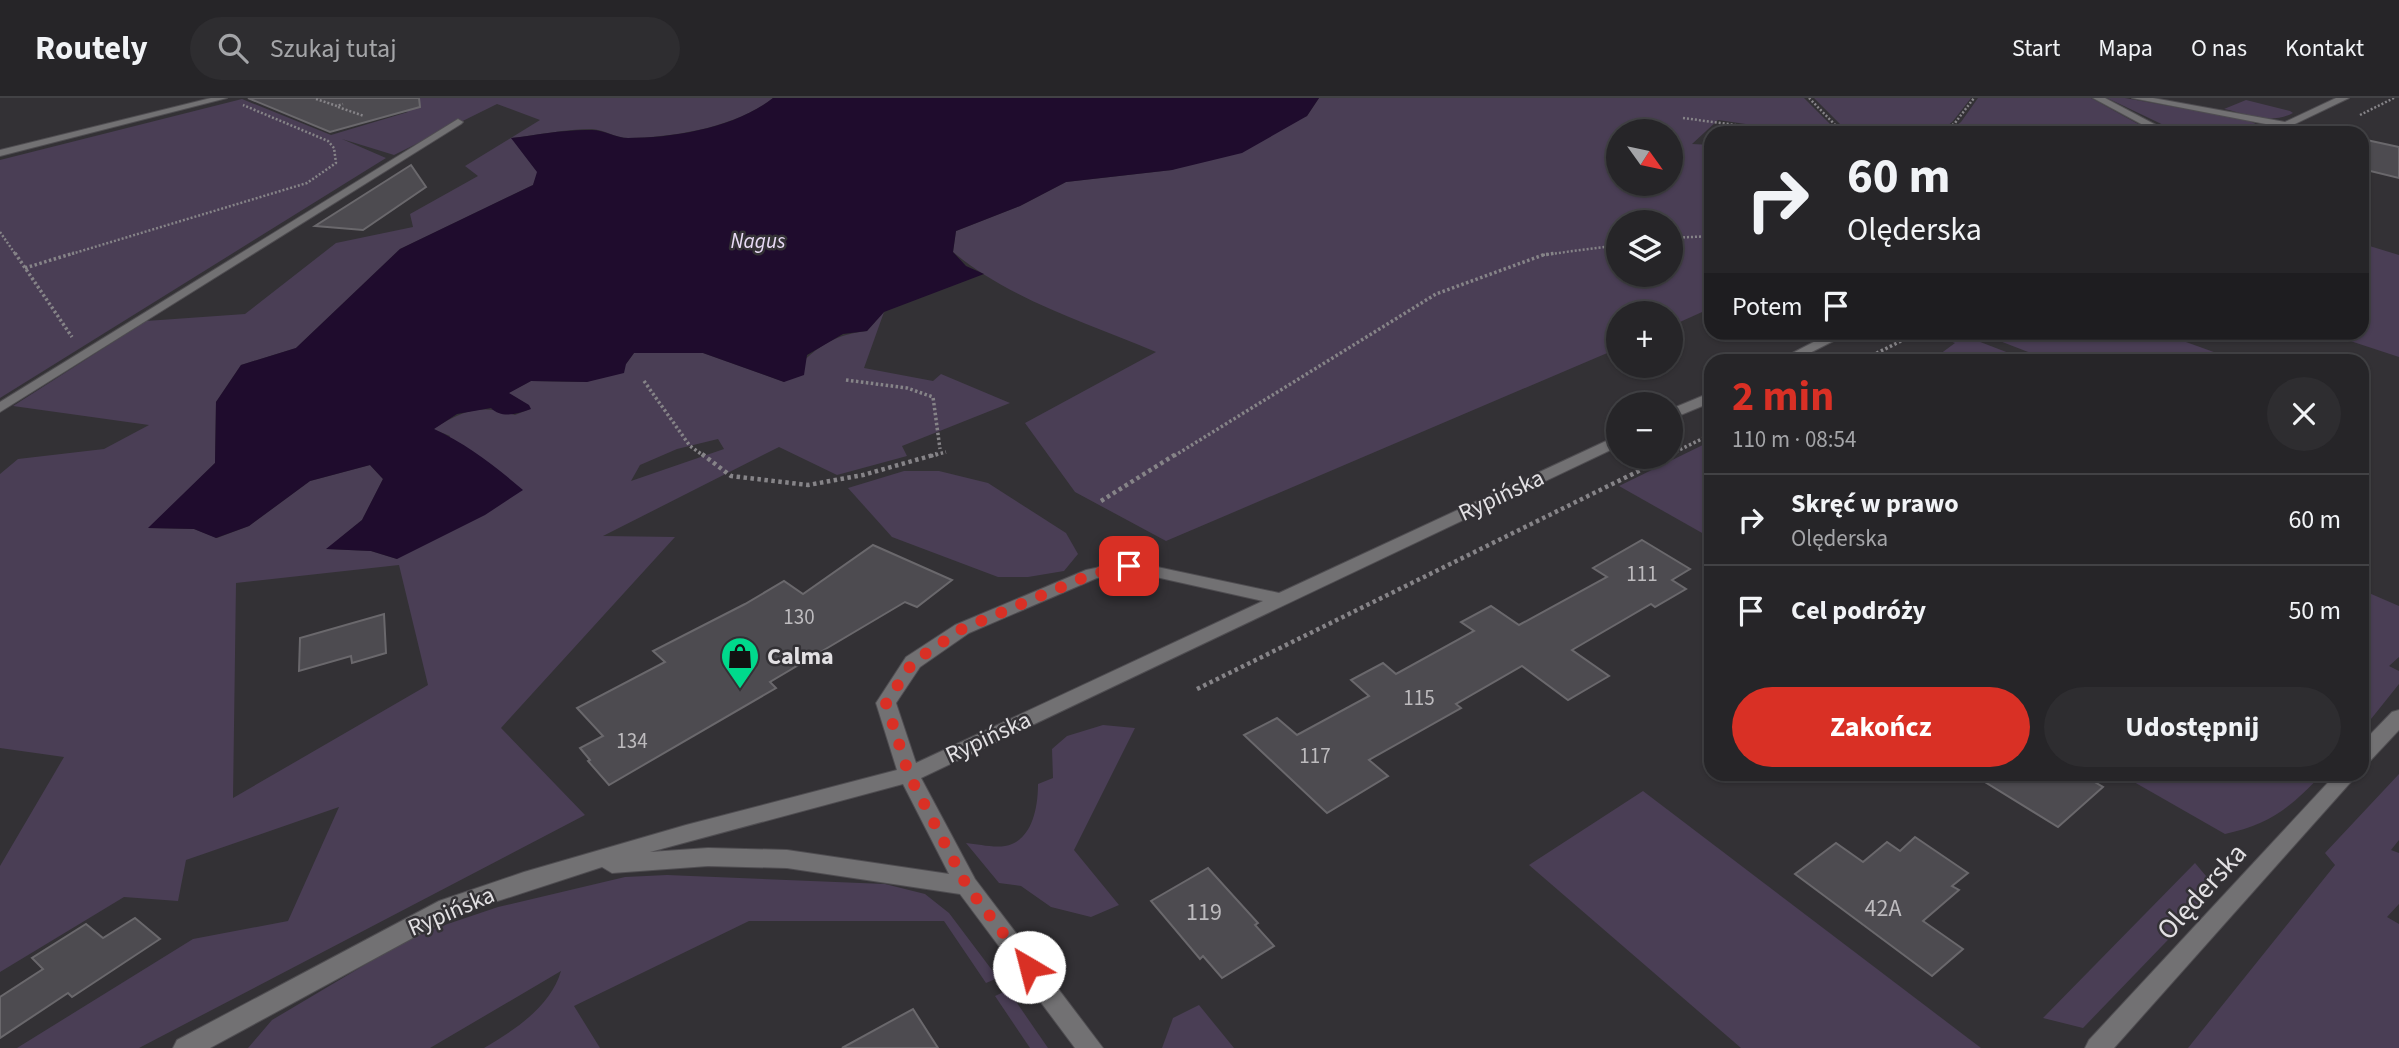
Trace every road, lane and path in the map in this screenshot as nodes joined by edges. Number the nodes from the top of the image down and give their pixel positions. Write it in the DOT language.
graph roads {
  1 [pos="222,98"];
  2 [pos="316,98"];
  3 [pos="1809,98"];
  4 [pos="1974,98"];
  5 [pos="2098,98"];
  6 [pos="2137,98"];
  7 [pos="2344,98"];
  8 [pos="242,104"];
  9 [pos="344,104"];
  10 [pos="337,106"];
  11 [pos="364,116"];
  12 [pos="1683,118"];
  13 [pos="457,122"];
  14 [pos="2287,125"];
  15 [pos="1743,126"];
  16 [pos="1836,126"];
  17 [pos="1951,126"];
  18 [pos="2152,126"];
  19 [pos="0,153"];
  20 [pos="0,232"];
  21 [pos="1704,236"];
  22 [pos="1683,237"];
  23 [pos="1606,247"];
  24 [pos="25,268"];
  25 [pos="1828,340"];
  26 [pos="1903,340"];
  27 [pos="1799,354"];
  28 [pos="1875,354"];
  29 [pos="84,356"];
  30 [pos="846,380"];
  31 [pos="644,381"];
  32 [pos="1704,400"];
  33 [pos="0,408"];
  34 [pos="1683,409"];
  35 [pos="1704,439"];
  36 [pos="1606,446"];
  37 [pos="940,449"];
  38 [pos="1683,449"];
  39 [pos="946,452"];
  40 [pos="1643,469"];
  41 [pos="1101,501"];
  42 [pos="1280,599"];
  43 [pos="1197,689"];
  44 [pos="2399,717"];
  45 [pos="2369,749"];
  46 [pos="909,775"];
  47 [pos="2342,781"];
  48 [pos="582,866"];
  49 [pos="967,886"];
  50 [pos="186,1048"];
  51 [pos="1090,1048"];
  52 [pos="2098,1048"];
  1 -- 19 [label="street"];
  2 -- 10 [label="path"];
  3 -- 16 [label="path"];
  4 -- 17 [label="path"];
  5 -- 18 [label="street"];
  6 -- 14 [label="street"];
  7 -- 14 [label="street"];
  8 -- 24 [label="path"];
  9 -- 10 [label="path"];
  10 -- 11 [label="path"];
  12 -- 15 [label="path"];
  13 -- 29 [label="street"];
  20 -- 24 [label="path"];
  21 -- 22 [label="path"];
  23 -- 41 [label="path"];
  24 -- 29 [label="path"];
  25 -- 27 [label="street"];
  26 -- 28 [label="path"];
  29 -- 33 [label="street"];
  30 -- 37 [label="path"];
  31 -- 39 [label="path"];
  32 -- 34 [label="street"];
  35 -- 38 [label="path"];
  36 -- 42 [label="street, Rypińska"];
  40 -- 43 [label="path"];
  42 -- 46 [label="street, Rypińska"];
  42 -- 46 [label="street"];
  44 -- 45 [label="street"];
  46 -- 48 [label="street, Rypińska"];
  46 -- 49 [label="street"];
  47 -- 52 [label="street, Olęderska"];
  48 -- 49 [label="street"];
  48 -- 50 [label="street, Rypińska"];
  49 -- 51 [label="street"];
}
